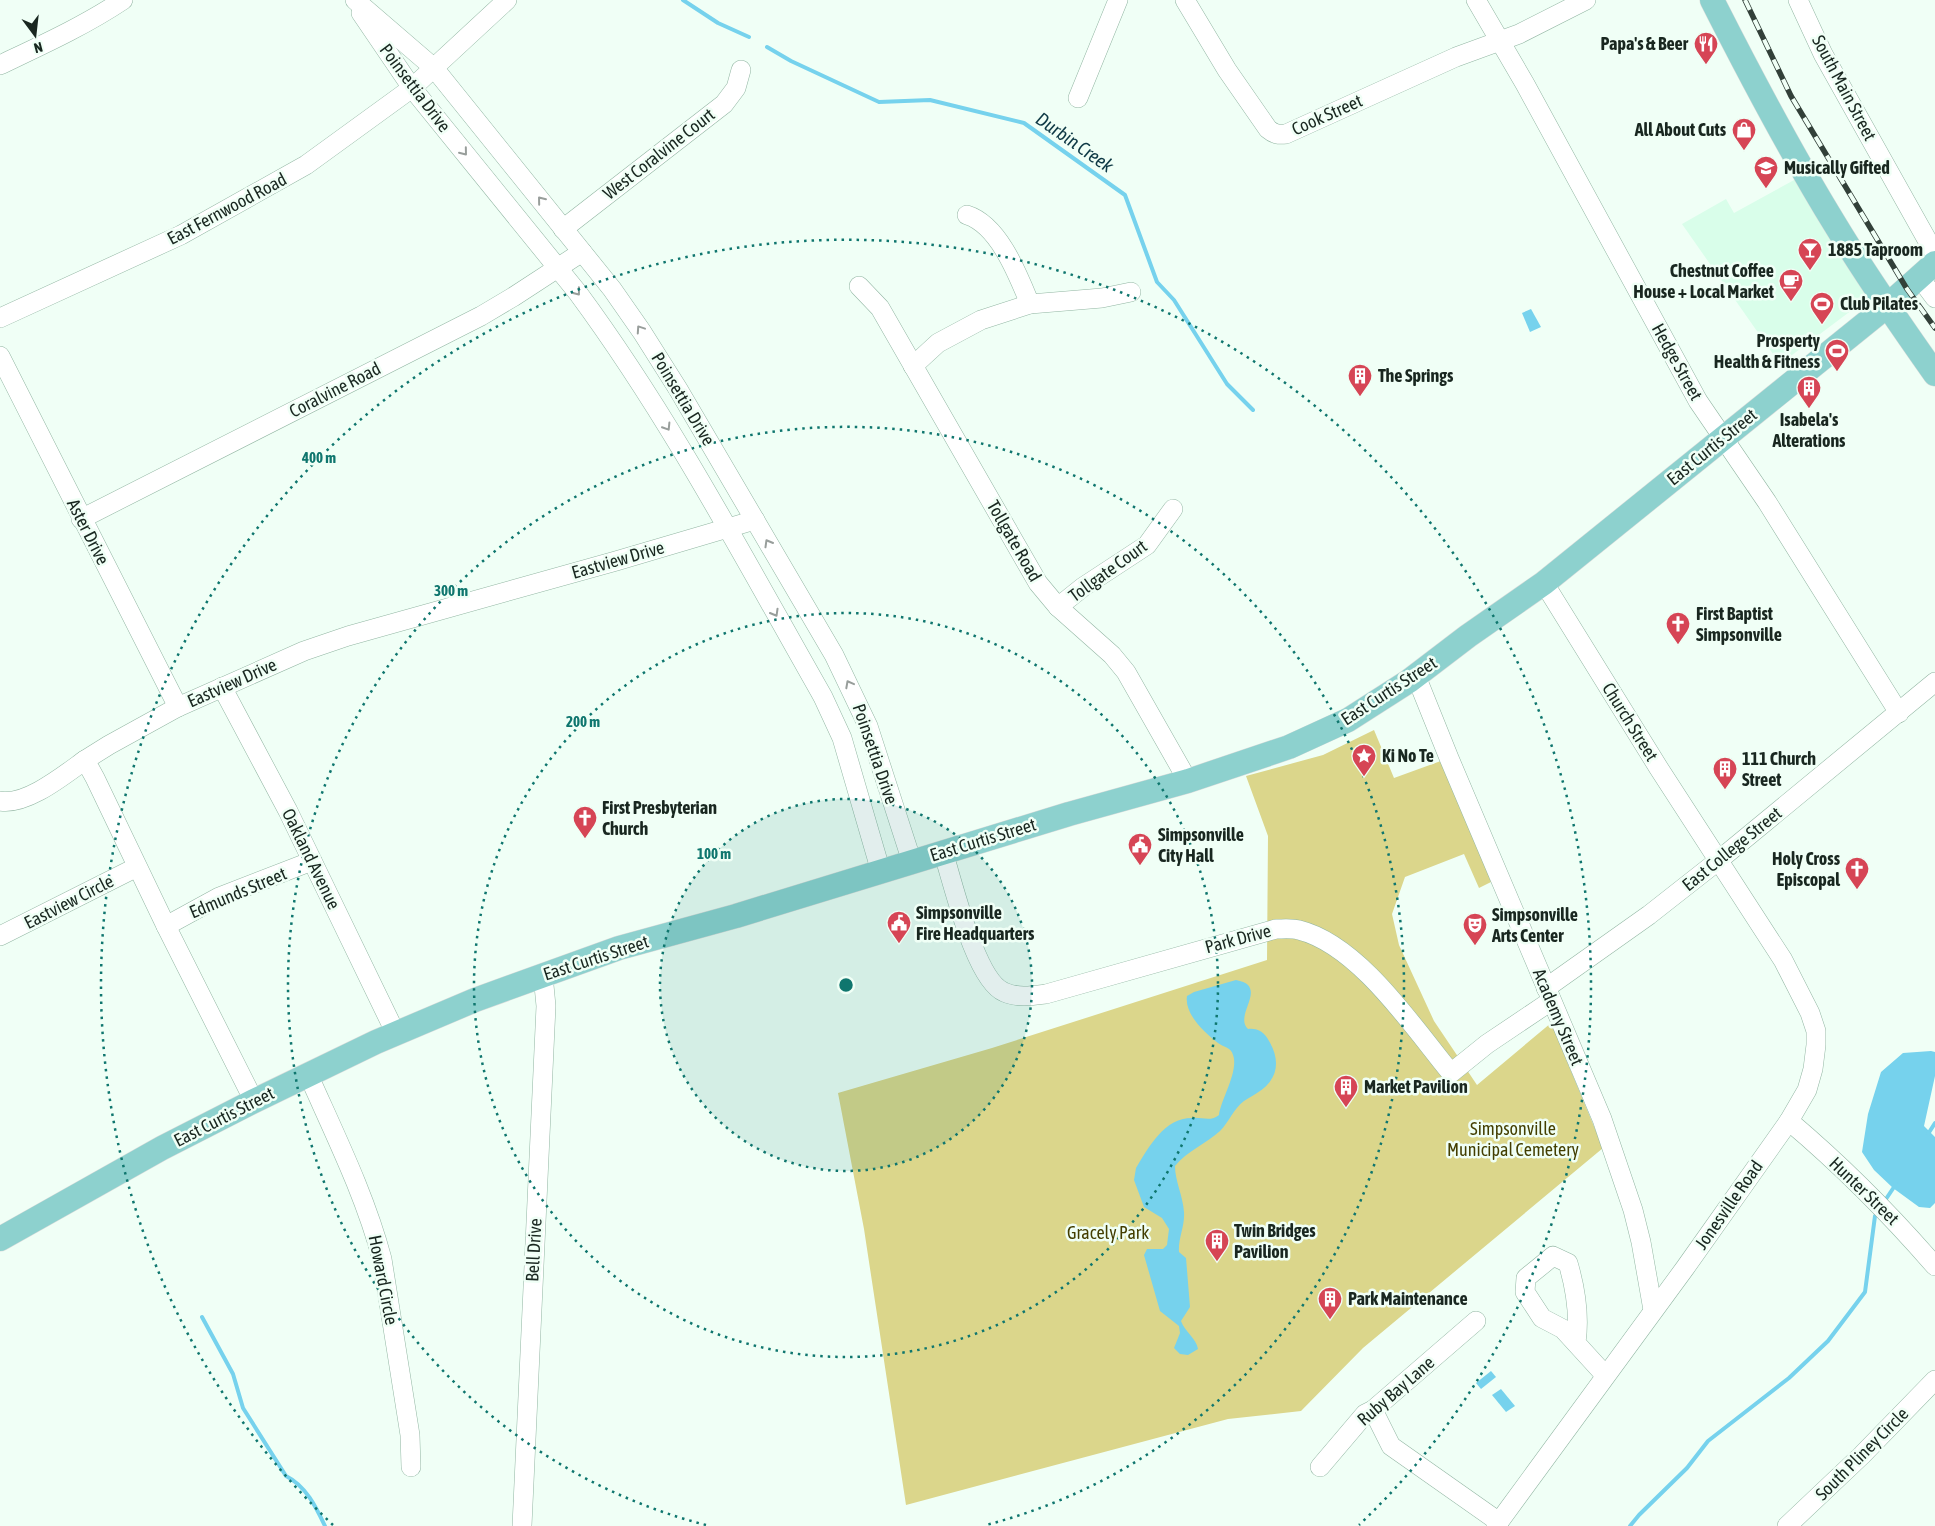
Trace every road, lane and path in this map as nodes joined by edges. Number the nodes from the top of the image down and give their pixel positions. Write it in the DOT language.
graph roads {
  1 [pos="123,0"];
  2 [pos="354,0"];
  3 [pos="508,0"];
  4 [pos="1118,0"];
  5 [pos="1185,0"];
  6 [pos="1476,0"];
  7 [pos="1586,0"];
  8 [pos="1712,0"];
  9 [pos="1798,0"];
  10 [pos="1500,40"];
  11 [pos="0,65"];
  12 [pos="434,68"];
  13 [pos="741,70"];
  14 [pos="412,88"];
  15 [pos="1078,98"];
  16 [pos="967,214"];
  17 [pos="563,229"];
  18 [pos="582,252"];
  19 [pos="1935,254"];
  20 [pos="558,268"];
  21 [pos="1927,270"];
  22 [pos="859,286"];
  23 [pos="1131,292"];
  24 [pos="1935,298"];
  25 [pos="1030,304"];
  26 [pos="1887,306"];
  27 [pos="0,318"];
  28 [pos="0,356"];
  29 [pos="913,366"];
  30 [pos="1935,374"];
  31 [pos="1722,439"];
  32 [pos="1173,509"];
  33 [pos="82,519"];
  34 [pos="755,520"];
  35 [pos="727,527"];
  36 [pos="1544,583"];
  37 [pos="1058,607"];
  38 [pos="1416,676"];
  39 [pos="1935,682"];
  40 [pos="222,687"];
  41 [pos="178,707"];
  42 [pos="1899,713"];
  43 [pos="85,760"];
  44 [pos="1188,781"];
  45 [pos="0,801"];
  46 [pos="943,852"];
  47 [pos="1719,860"];
  48 [pos="312,861"];
  49 [pos="912,862"];
  50 [pos="137,867"];
  51 [pos="881,872"];
  52 [pos="166,926"];
  53 [pos="0,936"];
  54 [pos="543,975"];
  55 [pos="1549,994"];
  56 [pos="396,1034"];
  57 [pos="308,1074"];
  58 [pos="254,1101"];
  59 [pos="1789,1121"];
  60 [pos="0,1239"];
  61 [pos="1935,1266"];
  62 [pos="1653,1310"];
  63 [pos="1476,1321"];
  64 [pos="1576,1344"];
  65 [pos="1605,1375"];
  66 [pos="1935,1380"];
  67 [pos="1373,1410"];
  68 [pos="1320,1466"];
  69 [pos="411,1468"];
  70 [pos="1497,1524"];
  71 [pos="522,1526"];
  72 [pos="1787,1526"];
  1 -- 11 [label="street"];
  2 -- 12 [label="street, Poinsettia Drive"];
  2 -- 14 [label="street, Poinsettia Drive"];
  3 -- 12 [label="street, East Fernwood Road"];
  4 -- 15 [label="street"];
  5 -- 10 [label="street, Cook Street"];
  6 -- 10 [label="street, Hedge Street"];
  7 -- 10 [label="street"];
  8 -- 26 [label="main road"];
  9 -- 19 [label="street, South Main Street"];
  10 -- 31 [label="street, Hedge Street"];
  12 -- 14 [label="street, East Fernwood Road"];
  17 -- 12 [label="street, Poinsettia Drive, one-way"];
  13 -- 17 [label="street, West Coralvine Court"];
  14 -- 20 [label="street, Poinsettia Drive, one-way"];
  14 -- 27 [label="street, East Fernwood Road"];
  16 -- 25 [label="street"];
  17 -- 18 [label="street, Poinsettia Drive"];
  18 -- 20 [label="street, Coralvine Road"];
  34 -- 18 [label="street, Poinsettia Drive, one-way"];
  20 -- 33 [label="street, Coralvine Road"];
  20 -- 35 [label="street, Poinsettia Drive, one-way"];
  21 -- 24 [label="street"];
  21 -- 26 [label="main road, East Curtis Street"];
  22 -- 29 [label="street, Tollgate Road"];
  23 -- 25 [label="street"];
  25 -- 29 [label="street"];
  26 -- 30 [label="main road"];
  26 -- 31 [label="main road, East Curtis Street"];
  28 -- 33 [label="street, Aster Drive"];
  29 -- 37 [label="street, Tollgate Road"];
  31 -- 36 [label="main road, East Curtis Street"];
  31 -- 42 [label="street, Hedge Street"];
  32 -- 37 [label="street, Tollgate Court"];
  33 -- 41 [label="street, Aster Drive"];
  34 -- 35 [label="street, Eastview Drive"];
  49 -- 34 [label="street, Poinsettia Drive, one-way"];
  35 -- 40 [label="street, Eastview Drive"];
  35 -- 51 [label="street, Poinsettia Drive, one-way"];
  36 -- 38 [label="main road, East Curtis Street"];
  36 -- 47 [label="street, Church Street"];
  37 -- 44 [label="street, Tollgate Road"];
  38 -- 44 [label="main road, East Curtis Street"];
  38 -- 55 [label="street, Academy Street"];
  39 -- 42 [label="street, East College Street"];
  40 -- 41 [label="street, Eastview Drive"];
  40 -- 48 [label="street, Oakland Avenue"];
  41 -- 43 [label="street, Eastview Drive"];
  42 -- 47 [label="street, East College Street"];
  43 -- 45 [label="street"];
  43 -- 50 [label="street"];
  44 -- 46 [label="main road, East Curtis Street"];
  46 -- 49 [label="main road, East Curtis Street"];
  46 -- 55 [label="street, Park Drive"];
  47 -- 55 [label="street, East College Street"];
  47 -- 59 [label="street, Jonesville Road"];
  48 -- 52 [label="street, Edmunds Street"];
  48 -- 56 [label="street, Oakland Avenue"];
  49 -- 51 [label="main road, East Curtis Street"];
  50 -- 52 [label="street"];
  50 -- 53 [label="street, Eastview Circle"];
  51 -- 54 [label="main road, East Curtis Street"];
  52 -- 58 [label="street"];
  54 -- 56 [label="main road, East Curtis Street"];
  54 -- 71 [label="street, Bell Drive"];
  55 -- 62 [label="street, Academy Street"];
  56 -- 57 [label="main road, East Curtis Street"];
  57 -- 58 [label="main road, East Curtis Street"];
  57 -- 69 [label="street, Howard Circle"];
  58 -- 60 [label="main road, East Curtis Street"];
  59 -- 61 [label="street, Hunter Street"];
  59 -- 62 [label="street, Jonesville Road"];
  62 -- 65 [label="street, Jonesville Road"];
  63 -- 67 [label="street, Ruby Bay Lane"];
  64 -- 65 [label="street"];
  65 -- 70 [label="street, Jonesville Road"];
  66 -- 72 [label="street, South Pliney Circle"];
  67 -- 68 [label="street, Ruby Bay Lane"];
  67 -- 70 [label="street"];
}
